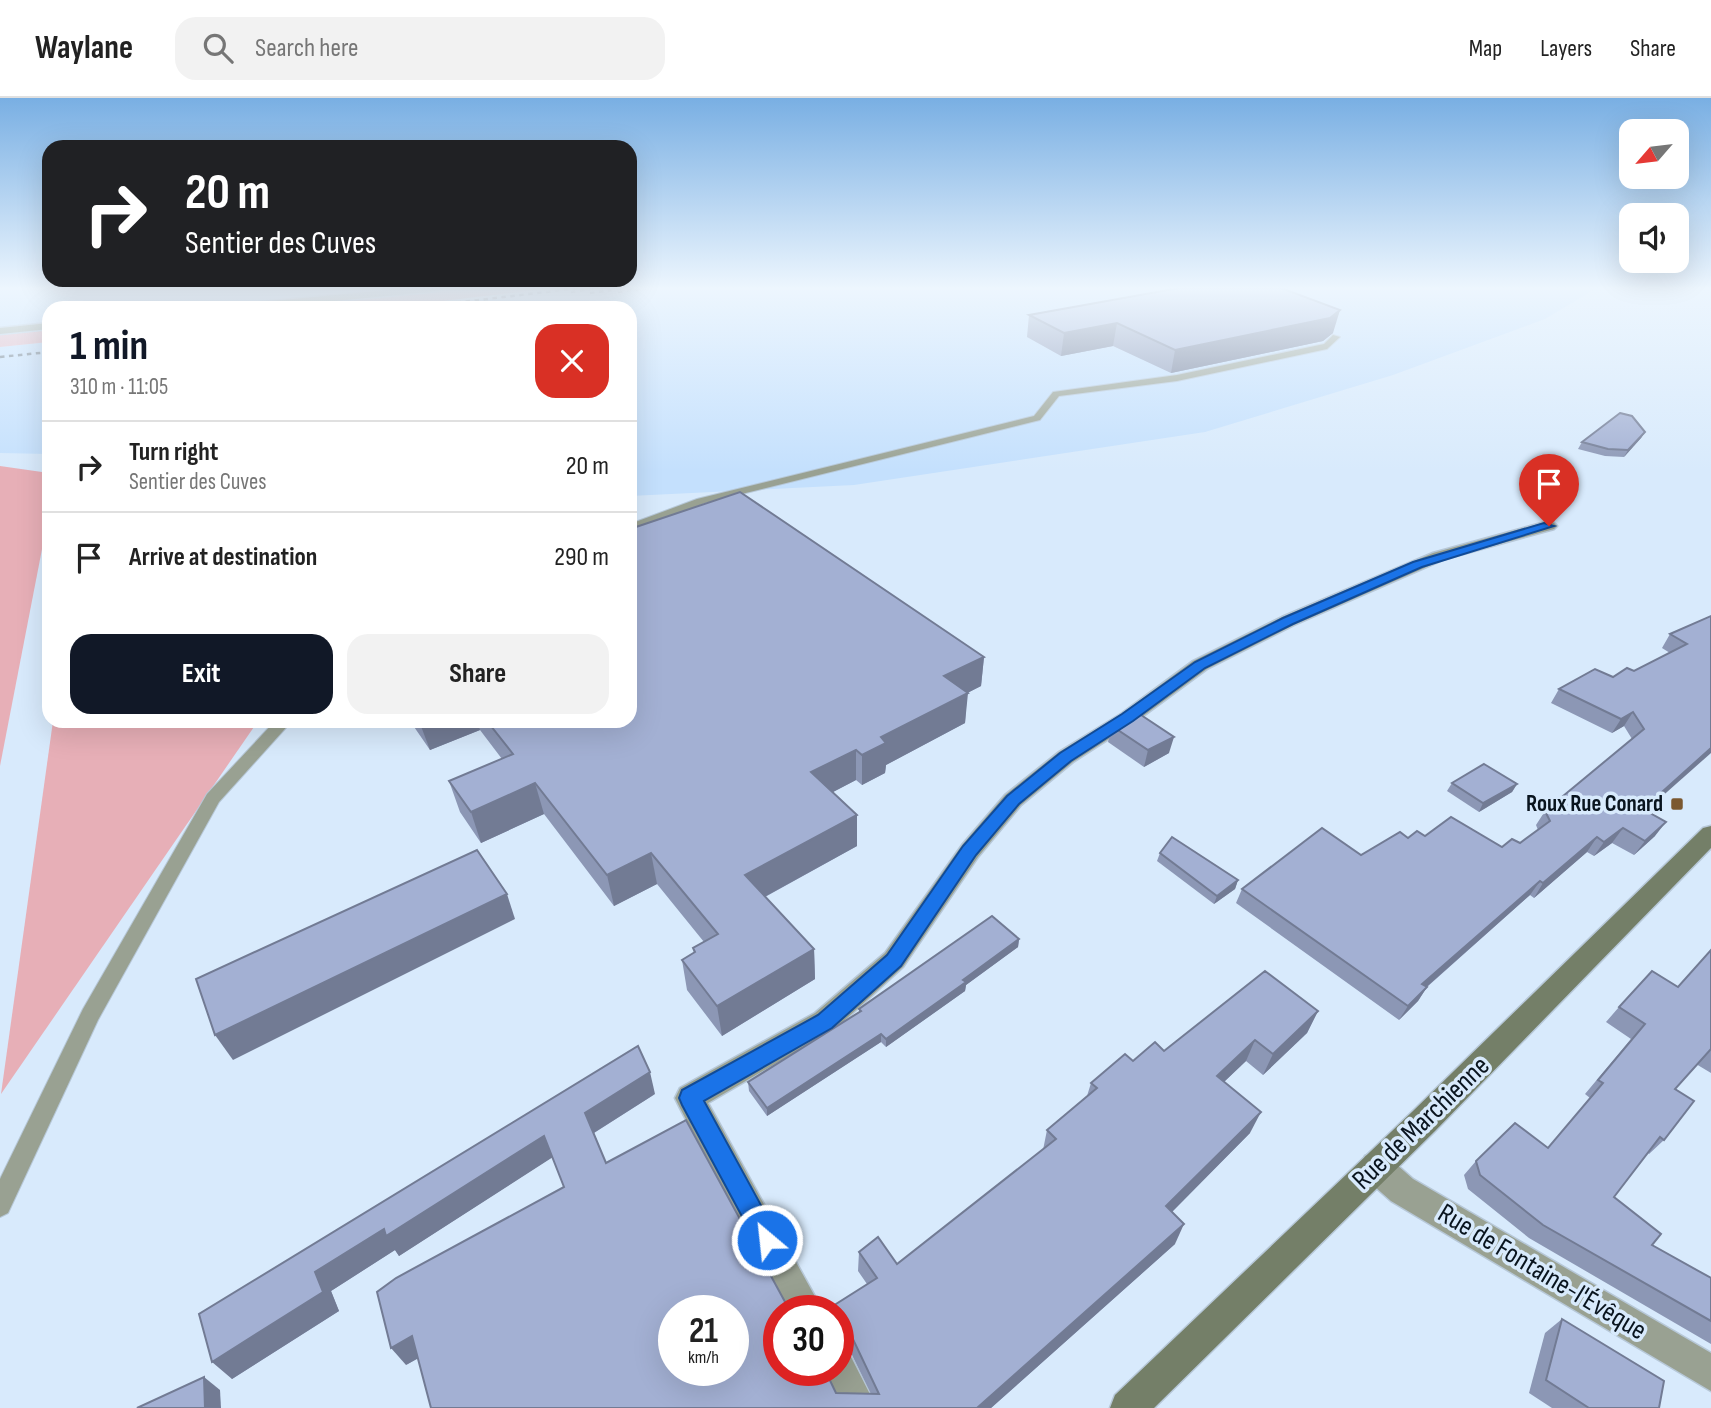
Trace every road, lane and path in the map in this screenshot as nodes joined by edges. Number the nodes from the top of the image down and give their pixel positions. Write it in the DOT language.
graph roads {
  1 [pos="1312,349"];
  2 [pos="637,525"];
  3 [pos="1549,526"];
  4 [pos="278,728"];
  5 [pos="1711,834"];
  6 [pos="1376,1167"];
  7 [pos="0,1205"];
  8 [pos="797,1295"];
  9 [pos="1711,1373"];
  10 [pos="847,1386"];
  11 [pos="859,1408"];
  12 [pos="1128,1408"];
  1 -- 2 [label="lane"];
  3 -- 8 [label="street"];
  4 -- 7 [label="lane"];
  5 -- 6 [label="main road, Rue de Marchienne"];
  6 -- 9 [label="street, Rue de Fontaine-l'Évêque"];
  6 -- 12 [label="main road, Rue de Marchienne"];
  10 -- 11 [label="street"];
}
